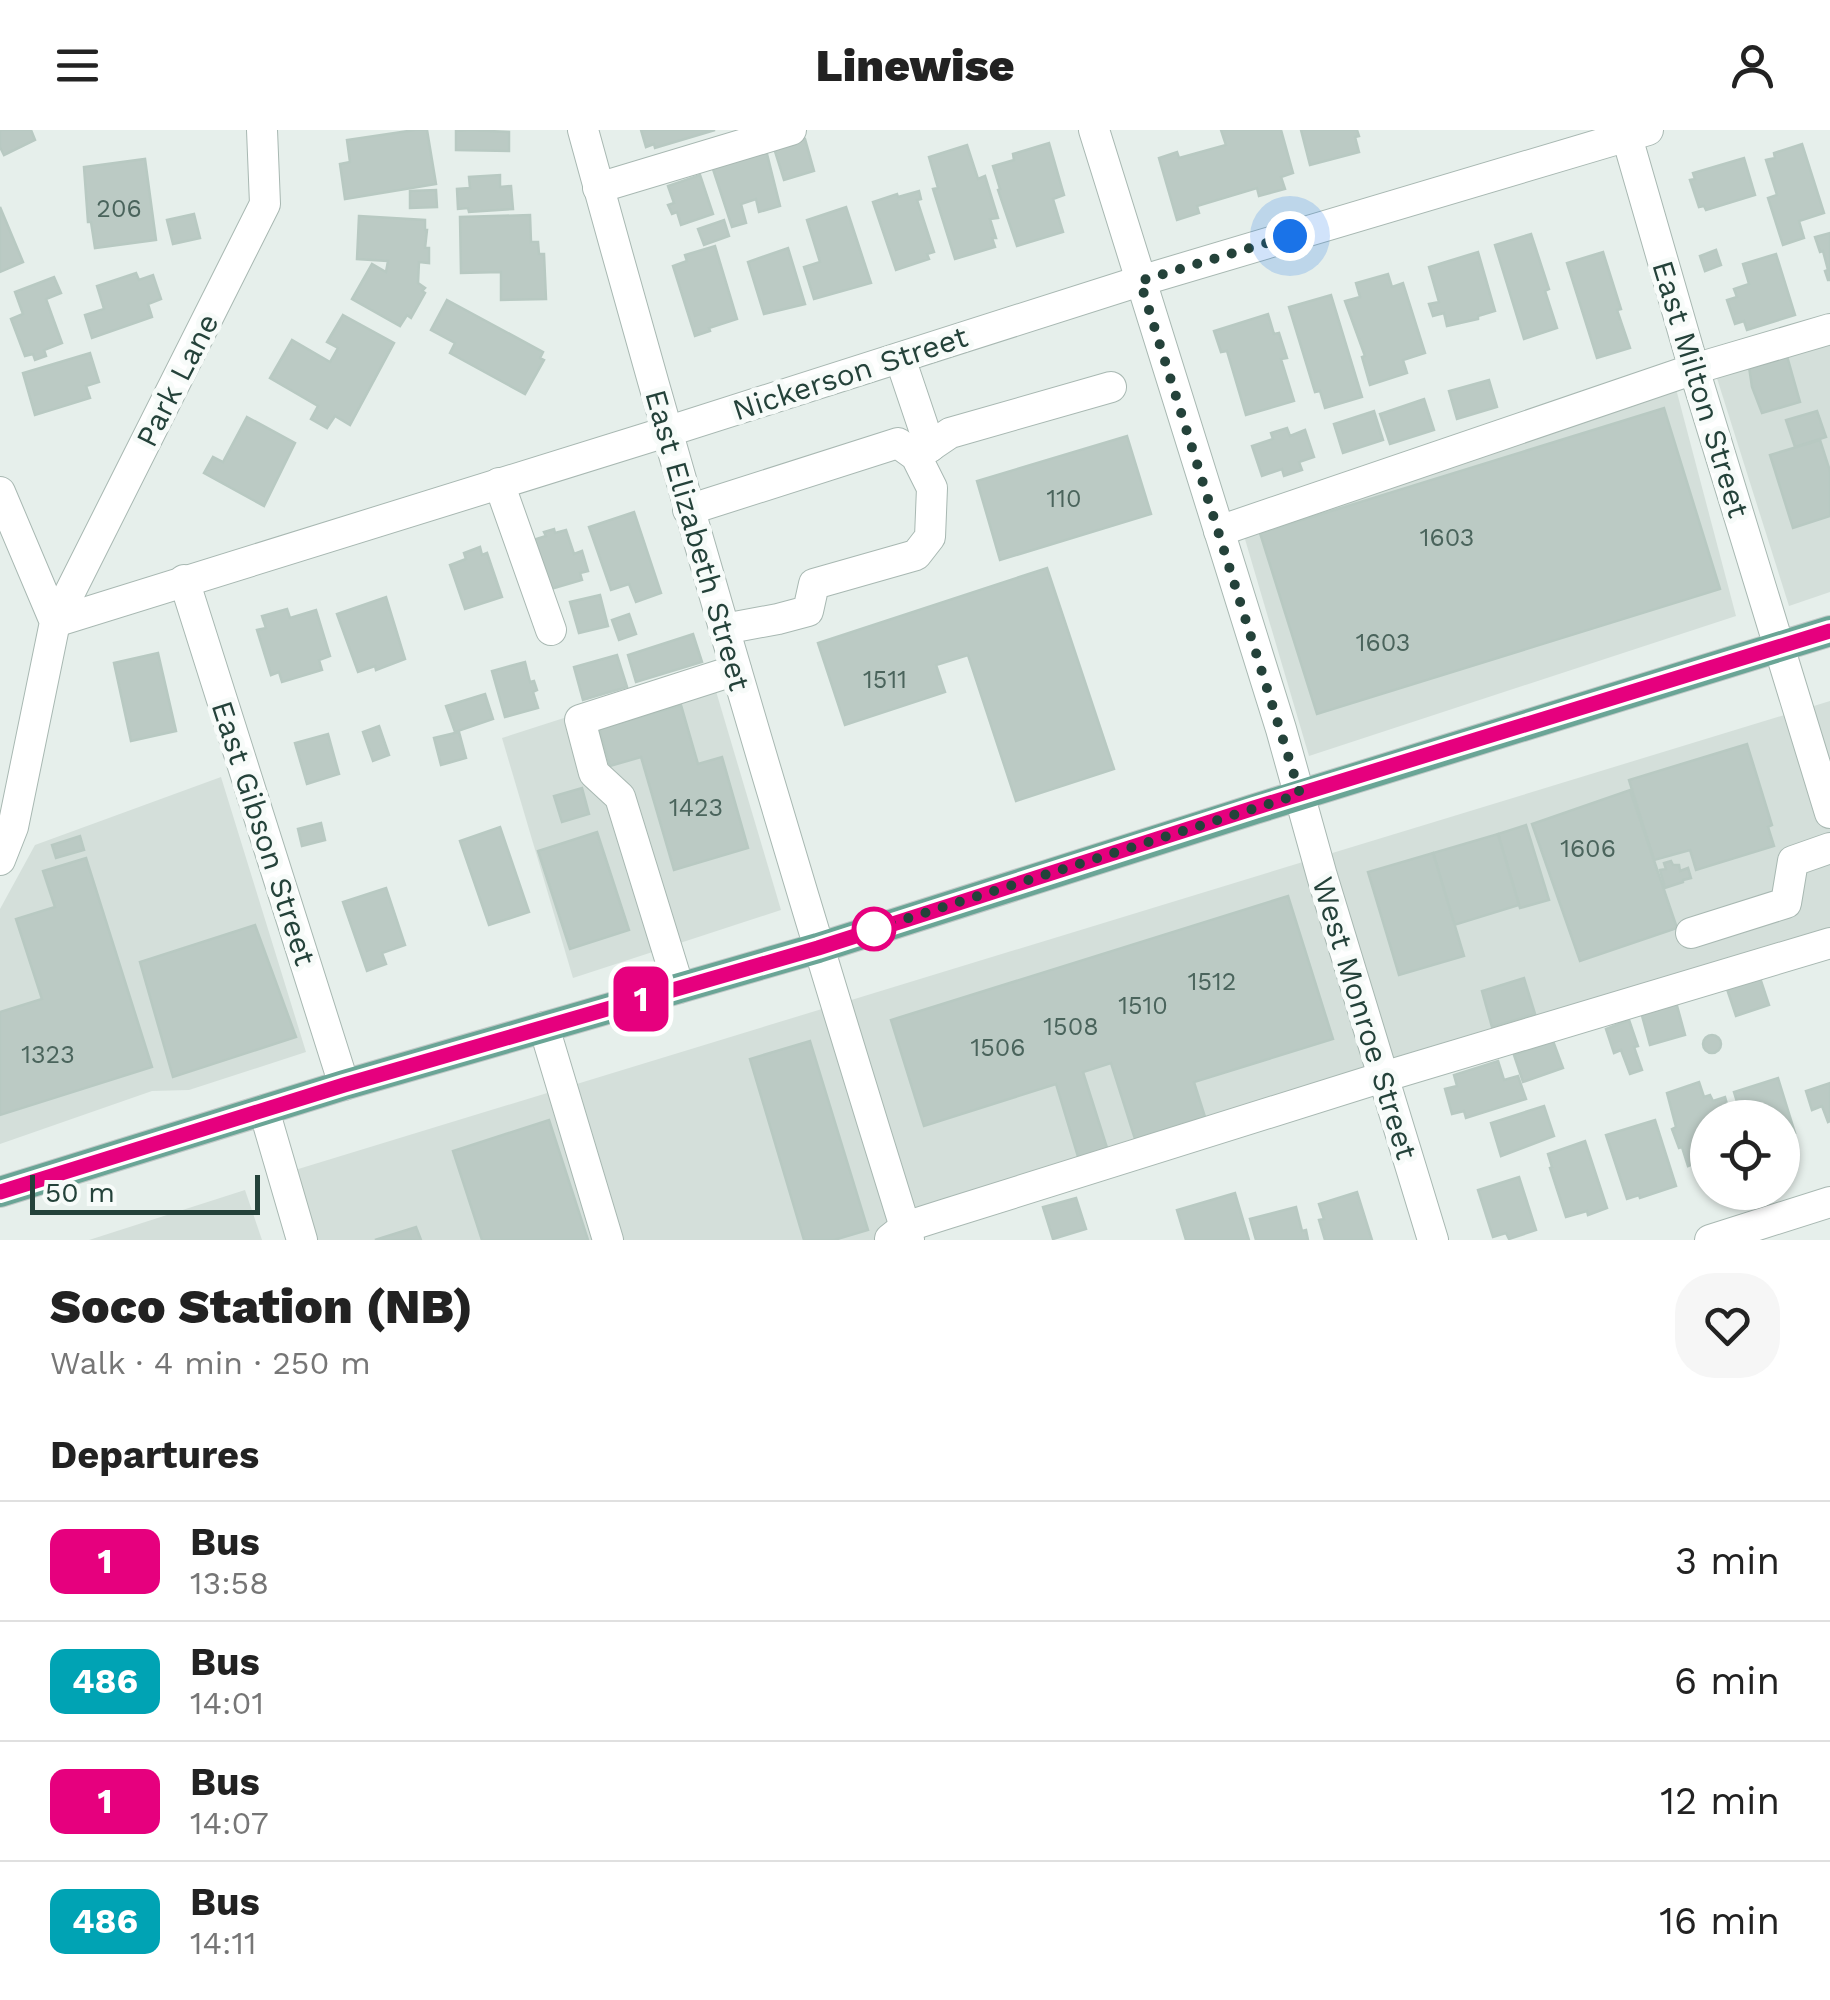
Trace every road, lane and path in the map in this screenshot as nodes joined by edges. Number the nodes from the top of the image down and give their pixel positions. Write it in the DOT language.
graph roads {
  1 [pos="262,130"];
  2 [pos="582,130"];
  3 [pos="791,130"];
  4 [pos="1094,130"];
  5 [pos="1633,132"];
  6 [pos="598,188"];
  7 [pos="1140,281"];
  8 [pos="1830,329"];
  9 [pos="900,358"];
  10 [pos="1694,369"];
  11 [pos="1112,387"];
  12 [pos="666,432"];
  13 [pos="923,452"];
  14 [pos="499,483"];
  15 [pos="0,492"];
  16 [pos="688,510"];
  17 [pos="1219,531"];
  18 [pos="184,580"];
  19 [pos="55,622"];
  20 [pos="724,629"];
  21 [pos="551,630"];
  22 [pos="1830,631"];
  23 [pos="1780,647"];
  24 [pos="736,670"];
  25 [pos="1300,794"];
  26 [pos="1830,812"];
  27 [pos="1830,848"];
  28 [pos="0,860"];
  29 [pos="1691,933"];
  30 [pos="1830,944"];
  31 [pos="818,948"];
  32 [pos="680,988"];
  33 [pos="544,1027"];
  34 [pos="1383,1078"];
  35 [pos="344,1085"];
  36 [pos="264,1110"];
  37 [pos="0,1192"];
  38 [pos="1830,1202"];
  39 [pos="901,1236"];
  40 [pos="302,1240"];
  41 [pos="608,1240"];
  42 [pos="1433,1240"];
  43 [pos="1710,1240"];
  1 -- 19 [label="street, Park Lane"];
  2 -- 6 [label="street, East Elizabeth Street"];
  3 -- 6 [label="street"];
  4 -- 7 [label="street, West Monroe Street"];
  5 -- 7 [label="street, Nickerson Street"];
  5 -- 10 [label="street, East Milton Street"];
  6 -- 12 [label="street, East Elizabeth Street"];
  7 -- 9 [label="street, Nickerson Street"];
  7 -- 17 [label="street, West Monroe Street"];
  8 -- 10 [label="street"];
  9 -- 12 [label="street, Nickerson Street"];
  9 -- 13 [label="street"];
  10 -- 17 [label="street"];
  10 -- 23 [label="street, East Milton Street"];
  11 -- 13 [label="street"];
  12 -- 14 [label="street, Nickerson Street"];
  12 -- 16 [label="street, East Elizabeth Street"];
  13 -- 16 [label="street"];
  13 -- 20 [label="street"];
  14 -- 18 [label="street, Nickerson Street"];
  14 -- 21 [label="street"];
  15 -- 19 [label="street"];
  16 -- 20 [label="street, East Elizabeth Street"];
  17 -- 25 [label="street, West Monroe Street"];
  18 -- 19 [label="street, Nickerson Street"];
  18 -- 35 [label="street, East Gibson Street"];
  19 -- 28 [label="street, Park Lane"];
  20 -- 24 [label="street, East Elizabeth Street"];
  22 -- 23 [label="main road"];
  23 -- 25 [label="main road"];
  23 -- 26 [label="street, East Milton Street"];
  24 -- 31 [label="street, East Elizabeth Street"];
  24 -- 32 [label="street"];
  25 -- 31 [label="main road"];
  25 -- 34 [label="street, West Monroe Street"];
  27 -- 29 [label="street"];
  30 -- 34 [label="street"];
  31 -- 32 [label="main road"];
  31 -- 39 [label="street, East Elizabeth Street"];
  32 -- 33 [label="main road"];
  33 -- 35 [label="main road"];
  33 -- 41 [label="street"];
  34 -- 39 [label="street"];
  34 -- 42 [label="street, West Monroe Street"];
  35 -- 36 [label="main road"];
  36 -- 37 [label="main road"];
  36 -- 40 [label="street"];
  38 -- 43 [label="street"];
}
